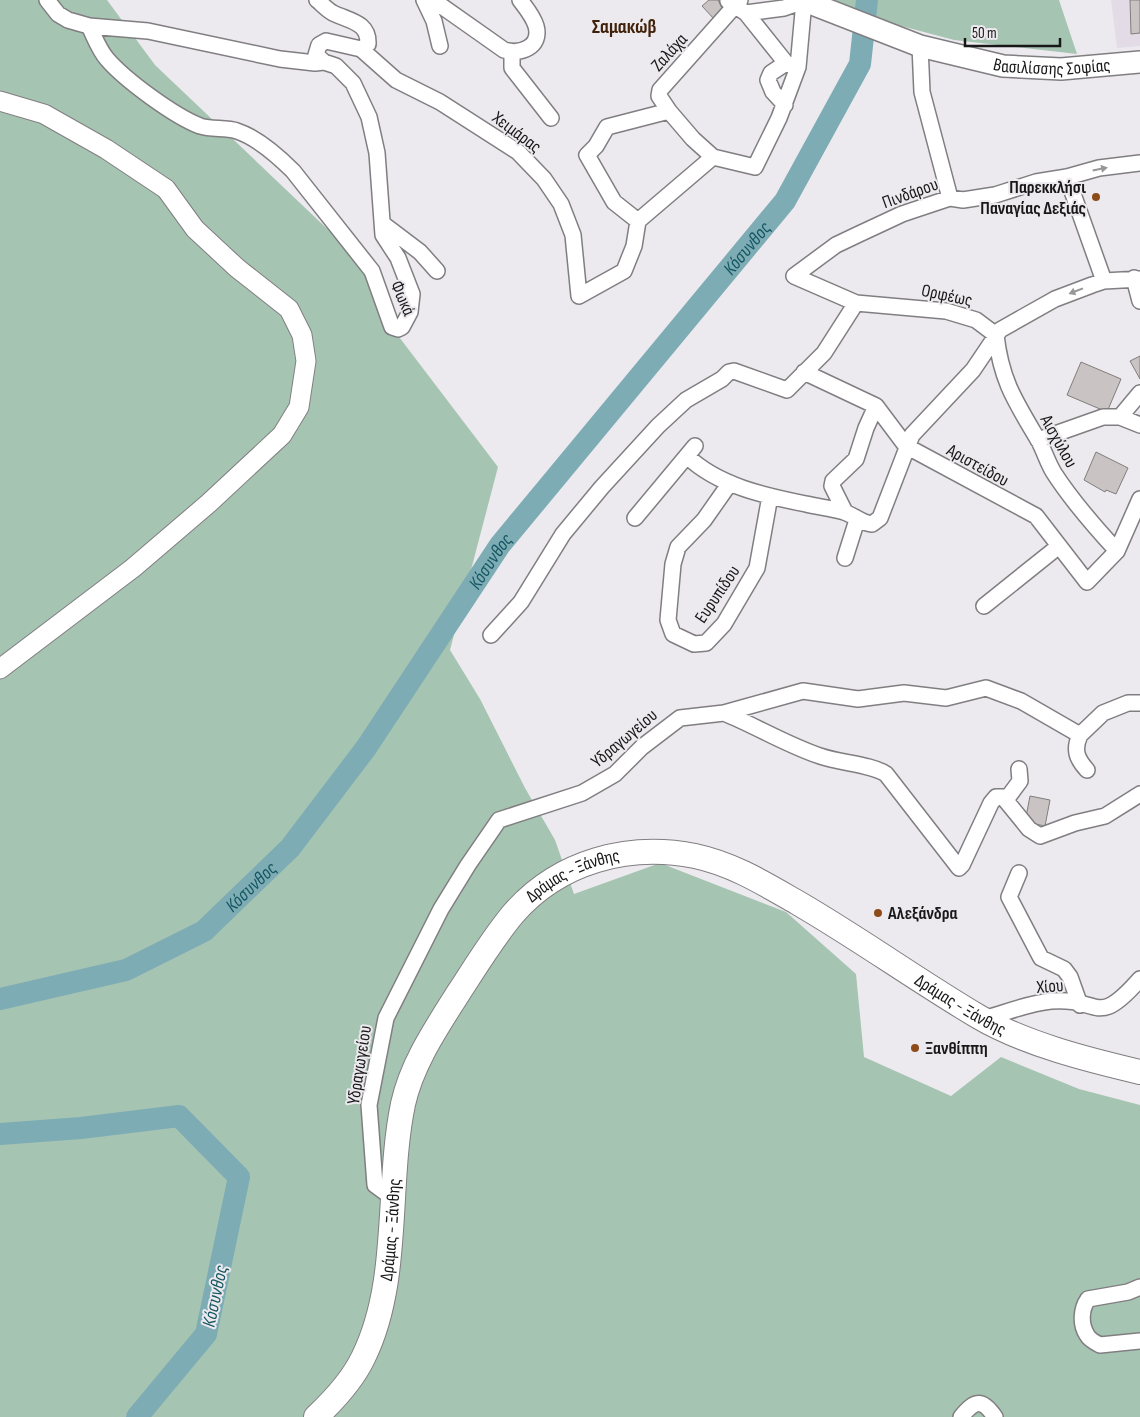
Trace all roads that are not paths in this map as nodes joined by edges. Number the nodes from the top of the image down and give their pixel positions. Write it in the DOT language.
graph roads {
  1 [pos="47,0"];
  2 [pos="317,0"];
  3 [pos="424,0"];
  4 [pos="433,0"];
  5 [pos="520,0"];
  6 [pos="803,1"];
  7 [pos="737,5"];
  8 [pos="89,26"];
  9 [pos="913,44"];
  10 [pos="440,46"];
  11 [pos="361,50"];
  12 [pos="512,53"];
  13 [pos="320,55"];
  14 [pos="1140,62"];
  15 [pos="792,65"];
  16 [pos="0,101"];
  17 [pos="785,105"];
  18 [pos="669,110"];
  19 [pos="551,118"];
  20 [pos="713,157"];
  21 [pos="1140,163"];
  22 [pos="1067,177"];
  23 [pos="950,198"];
  24 [pos="638,221"];
  25 [pos="383,224"];
  26 [pos="436,271"];
  27 [pos="794,276"];
  28 [pos="1137,279"];
  29 [pos="1104,281"];
  30 [pos="1140,301"];
  31 [pos="856,303"];
  32 [pos="996,335"];
  33 [pos="804,372"];
  34 [pos="1140,393"];
  35 [pos="876,406"];
  36 [pos="1120,417"];
  37 [pos="1140,425"];
  38 [pos="1038,440"];
  39 [pos="906,446"];
  40 [pos="730,484"];
  41 [pos="770,496"];
  42 [pos="1140,499"];
  43 [pos="851,516"];
  44 [pos="636,518"];
  45 [pos="1059,546"];
  46 [pos="1117,550"];
  47 [pos="845,558"];
  48 [pos="984,606"];
  49 [pos="491,635"];
  50 [pos="0,669"];
  51 [pos="1140,703"];
  52 [pos="724,713"];
  53 [pos="1080,735"];
  54 [pos="1019,769"];
  55 [pos="1087,770"];
  56 [pos="1140,794"];
  57 [pos="1006,800"];
  58 [pos="1019,873"];
  59 [pos="1140,979"];
  60 [pos="1080,1004"];
  61 [pos="983,1019"];
  62 [pos="1140,1072"];
  63 [pos="394,1199"];
  64 [pos="1140,1287"];
  65 [pos="1140,1341"];
  66 [pos="316,1417"];
  67 [pos="961,1417"];
  68 [pos="995,1417"];
  1 -- 8 [label="street"];
  2 -- 11 [label="street"];
  3 -- 10 [label="street"];
  4 -- 12 [label="street"];
  5 -- 12 [label="street"];
  6 -- 7 [label="street"];
  6 -- 9 [label="main road, Βασιλίσσης Σοφίας"];
  6 -- 15 [label="street"];
  7 -- 15 [label="street"];
  7 -- 18 [label="street, Ζαλάχα"];
  8 -- 13 [label="street"];
  8 -- 25 [label="street, Φωκά"];
  9 -- 14 [label="main road, Βασιλίσσης Σοφίας"];
  9 -- 23 [label="street"];
  11 -- 13 [label="street"];
  11 -- 24 [label="street, Χειμάρας"];
  12 -- 19 [label="street"];
  13 -- 25 [label="street, Φωκά"];
  15 -- 17 [label="street"];
  15 -- 17 [label="street"];
  16 -- 50 [label="street"];
  17 -- 20 [label="street"];
  18 -- 20 [label="street"];
  18 -- 24 [label="street"];
  20 -- 24 [label="street"];
  22 -- 21 [label="street, Πινδάρου, one-way"];
  22 -- 23 [label="street, Πινδάρου"];
  22 -- 29 [label="street"];
  23 -- 27 [label="street, Πινδάρου"];
  25 -- 26 [label="street"];
  27 -- 31 [label="street, Ορφέως"];
  28 -- 29 [label="street"];
  28 -- 30 [label="street"];
  29 -- 32 [label="street, one-way"];
  31 -- 32 [label="street, Ορφέως"];
  31 -- 33 [label="street"];
  32 -- 38 [label="street, Αισχύλου"];
  32 -- 39 [label="street"];
  33 -- 35 [label="street, Αριστείδου"];
  33 -- 49 [label="street"];
  34 -- 36 [label="street"];
  35 -- 39 [label="street, Αριστείδου"];
  35 -- 43 [label="street"];
  36 -- 37 [label="street"];
  36 -- 38 [label="street"];
  38 -- 46 [label="street, Αισχύλου"];
  39 -- 43 [label="street"];
  39 -- 45 [label="street, Αριστείδου"];
  40 -- 41 [label="street"];
  40 -- 41 [label="street, Ευρυπίδου"];
  40 -- 44 [label="street"];
  41 -- 43 [label="street"];
  42 -- 46 [label="street"];
  43 -- 47 [label="street"];
  45 -- 46 [label="street, Αριστείδου"];
  45 -- 48 [label="street"];
  51 -- 53 [label="street"];
  52 -- 53 [label="street, Υδραγωγείου"];
  52 -- 57 [label="street"];
  52 -- 63 [label="street, Υδραγωγείου"];
  53 -- 55 [label="street"];
  54 -- 57 [label="street"];
  56 -- 57 [label="street"];
  58 -- 60 [label="street"];
  59 -- 60 [label="street, Χίου"];
  60 -- 61 [label="street, Χίου"];
  61 -- 62 [label="main road, Δράμας - Ξάνθης"];
  61 -- 63 [label="main road, Δράμας - Ξάνθης"];
  63 -- 66 [label="main road, Δράμας - Ξάνθης"];
  64 -- 65 [label="street"];
  67 -- 68 [label="street"];
}
